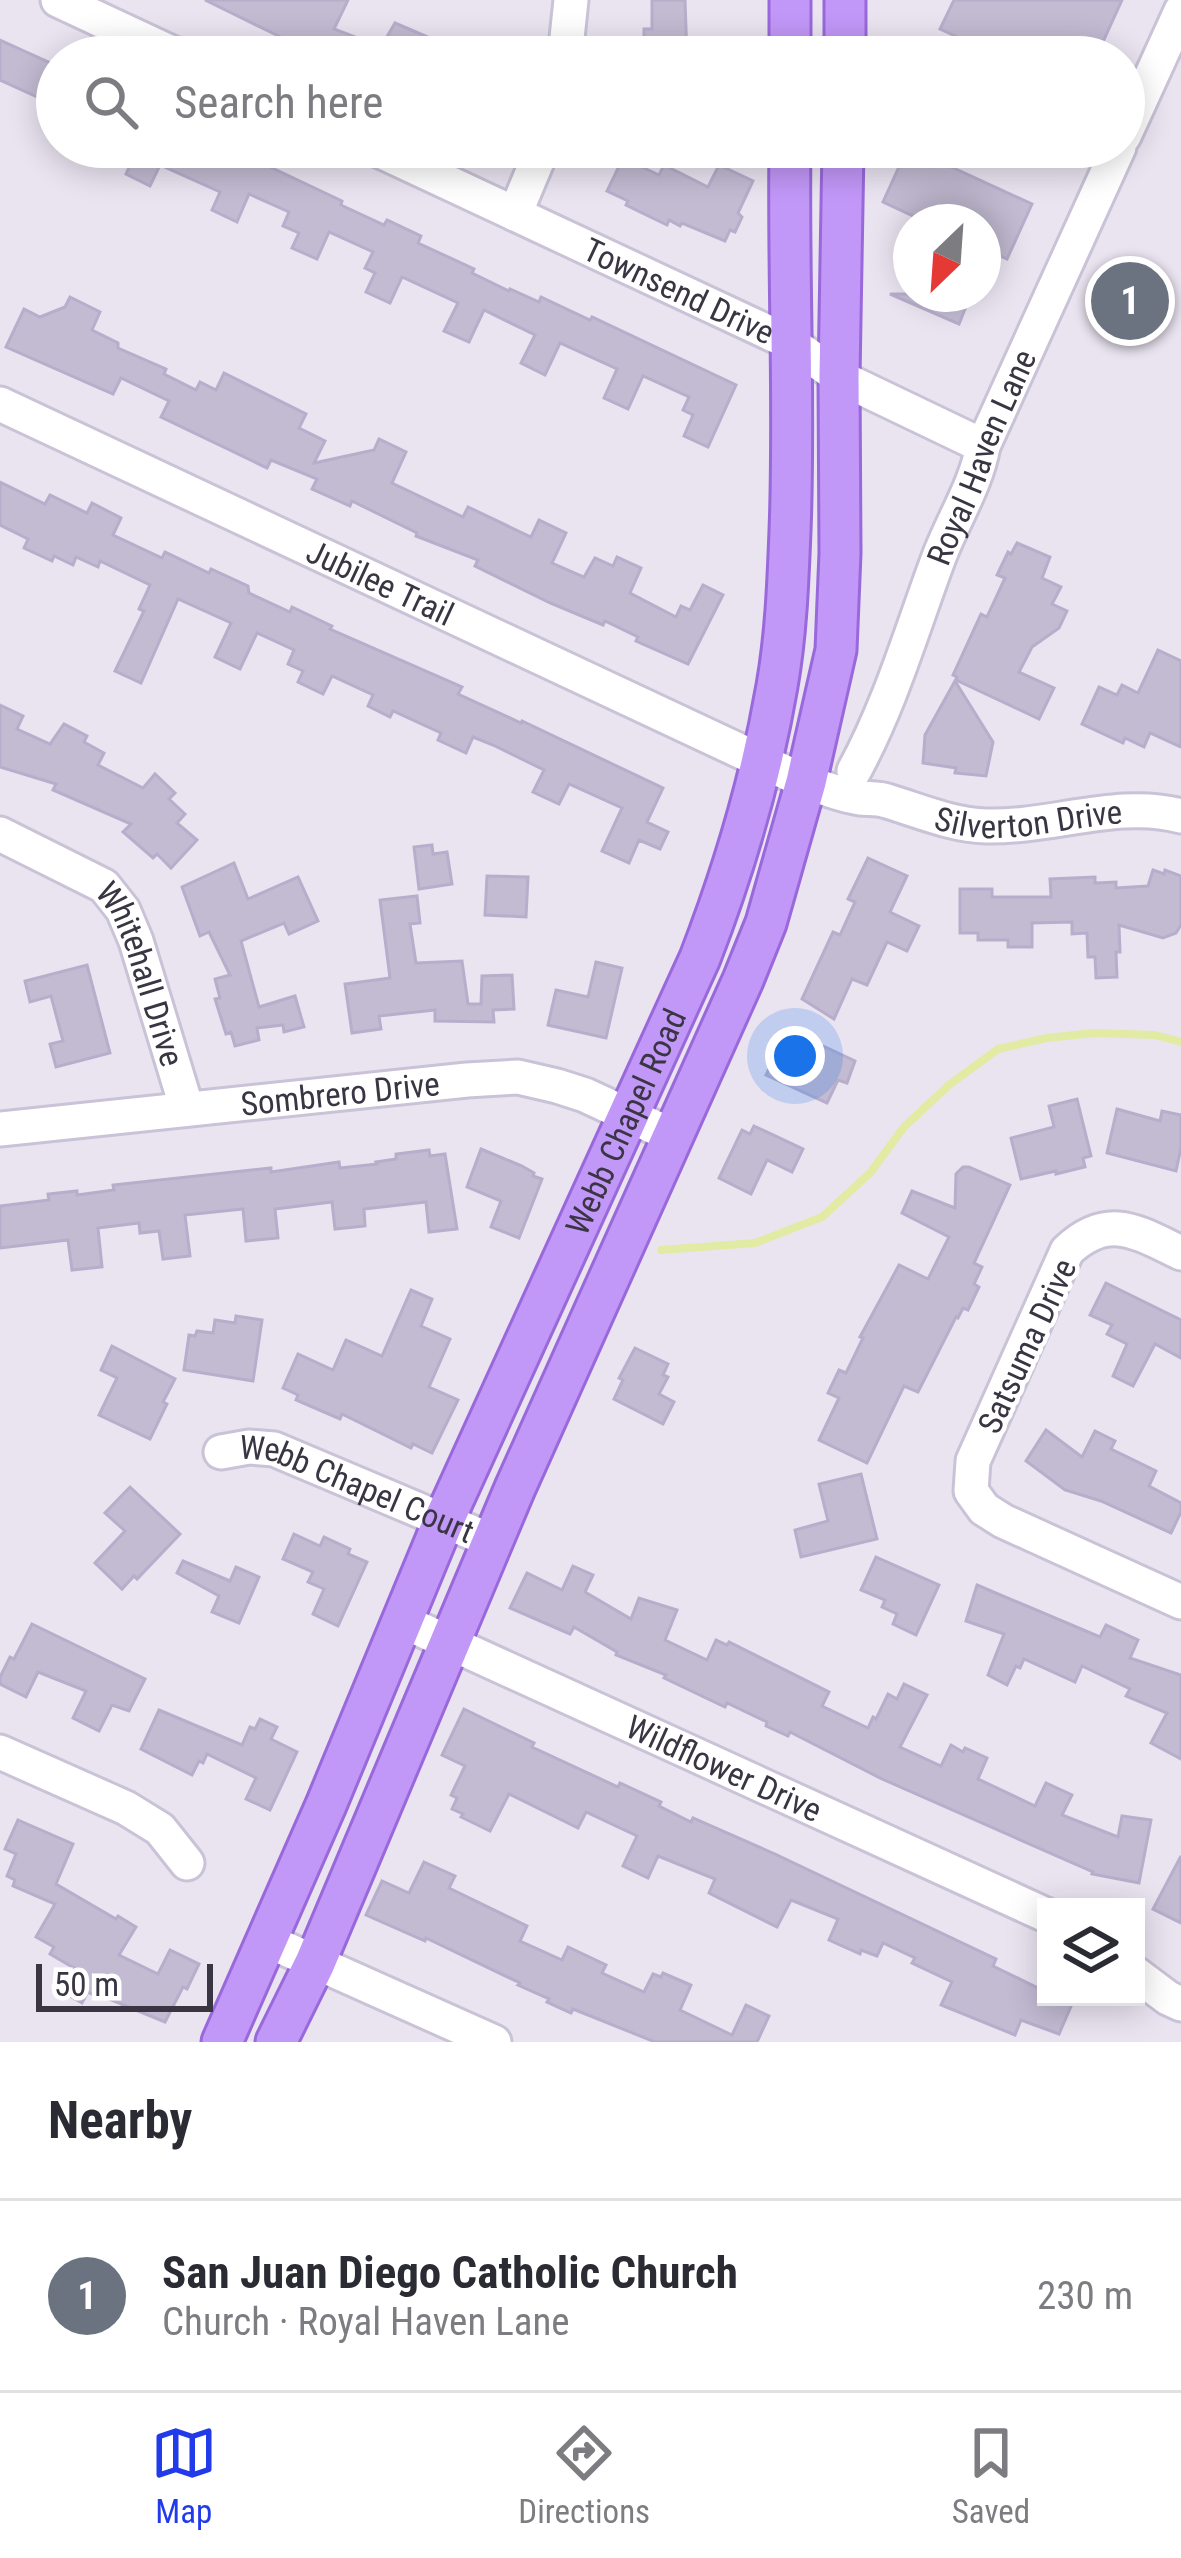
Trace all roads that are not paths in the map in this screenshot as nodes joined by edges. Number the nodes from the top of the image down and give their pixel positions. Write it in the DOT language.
graph roads {
  1 [pos="58,0"];
  2 [pos="571,0"];
  3 [pos="790,0"];
  4 [pos="845,0"];
  5 [pos="1181,11"];
  6 [pos="135,36"];
  7 [pos="567,36"];
  8 [pos="790,36"];
  9 [pos="844,36"];
  10 [pos="1145,90"];
  11 [pos="417,168"];
  12 [pos="535,168"];
  13 [pos="790,168"];
  14 [pos="843,168"];
  15 [pos="1109,168"];
  16 [pos="515,214"];
  17 [pos="791,344"];
  18 [pos="839,377"];
  19 [pos="0,404"];
  20 [pos="983,446"];
  21 [pos="762,759"];
  22 [pos="810,769"];
  23 [pos="854,771"];
  24 [pos="881,798"];
  25 [pos="1181,816"];
  26 [pos="0,834"];
  27 [pos="187,1109"];
  28 [pos="628,1114"];
  29 [pos="0,1130"];
  30 [pos="671,1135"];
  31 [pos="1181,1253"];
  32 [pos="221,1452"];
  33 [pos="444,1520"];
  34 [pos="492,1540"];
  35 [pos="1181,1602"];
  36 [pos="402,1621"];
  37 [pos="449,1642"];
  38 [pos="0,1752"];
  39 [pos="187,1863"];
  40 [pos="1037,1911"];
  41 [pos="268,1941"];
  42 [pos="315,1964"];
  43 [pos="1145,1981"];
  44 [pos="1181,2004"];
  45 [pos="222,2042"];
  46 [pos="276,2042"];
  47 [pos="494,2042"];
  1 -- 6 [label="street"];
  2 -- 7 [label="street"];
  3 -- 8 [label="main road"];
  4 -- 9 [label="main road"];
  5 -- 10 [label="street"];
  11 -- 16 [label="street, Townsend Drive"];
  12 -- 16 [label="street"];
  13 -- 17 [label="main road, Webb Chapel Road"];
  14 -- 18 [label="main road, Webb Chapel Road"];
  15 -- 20 [label="street, Royal Haven Lane"];
  16 -- 17 [label="street, Townsend Drive"];
  17 -- 18 [label="street, Townsend Drive"];
  17 -- 21 [label="main road, Webb Chapel Road"];
  18 -- 20 [label="street, Townsend Drive"];
  18 -- 22 [label="main road, Webb Chapel Road"];
  19 -- 21 [label="street, Jubilee Trail"];
  20 -- 23 [label="street, Royal Haven Lane"];
  21 -- 22 [label="street, Silverton Drive"];
  21 -- 28 [label="main road, Webb Chapel Road"];
  22 -- 23 [label="street, Silverton Drive"];
  22 -- 24 [label="street, Silverton Drive"];
  22 -- 30 [label="main road, Webb Chapel Road"];
  23 -- 24 [label="street, Silverton Drive"];
  24 -- 25 [label="street, Silverton Drive"];
  26 -- 27 [label="street, Whitehall Drive"];
  27 -- 28 [label="street, Sombrero Drive"];
  27 -- 29 [label="street, Sombrero Drive"];
  28 -- 30 [label="street, Sombrero Drive"];
  28 -- 33 [label="main road, Webb Chapel Road"];
  30 -- 34 [label="main road, Webb Chapel Road"];
  31 -- 35 [label="street, Satsuma Drive"];
  32 -- 33 [label="street, Webb Chapel Court"];
  33 -- 34 [label="street, Webb Chapel Court"];
  33 -- 36 [label="main road, Webb Chapel Road"];
  34 -- 37 [label="main road, Webb Chapel Road"];
  36 -- 37 [label="street, Wildflower Drive"];
  36 -- 41 [label="main road, Webb Chapel Road"];
  37 -- 40 [label="street, Wildflower Drive"];
  37 -- 42 [label="main road, Webb Chapel Road"];
  38 -- 39 [label="street"];
  41 -- 42 [label="street"];
  41 -- 45 [label="main road, Webb Chapel Road"];
  42 -- 46 [label="main road, Webb Chapel Road"];
  42 -- 47 [label="street"];
  43 -- 44 [label="street"];
}
